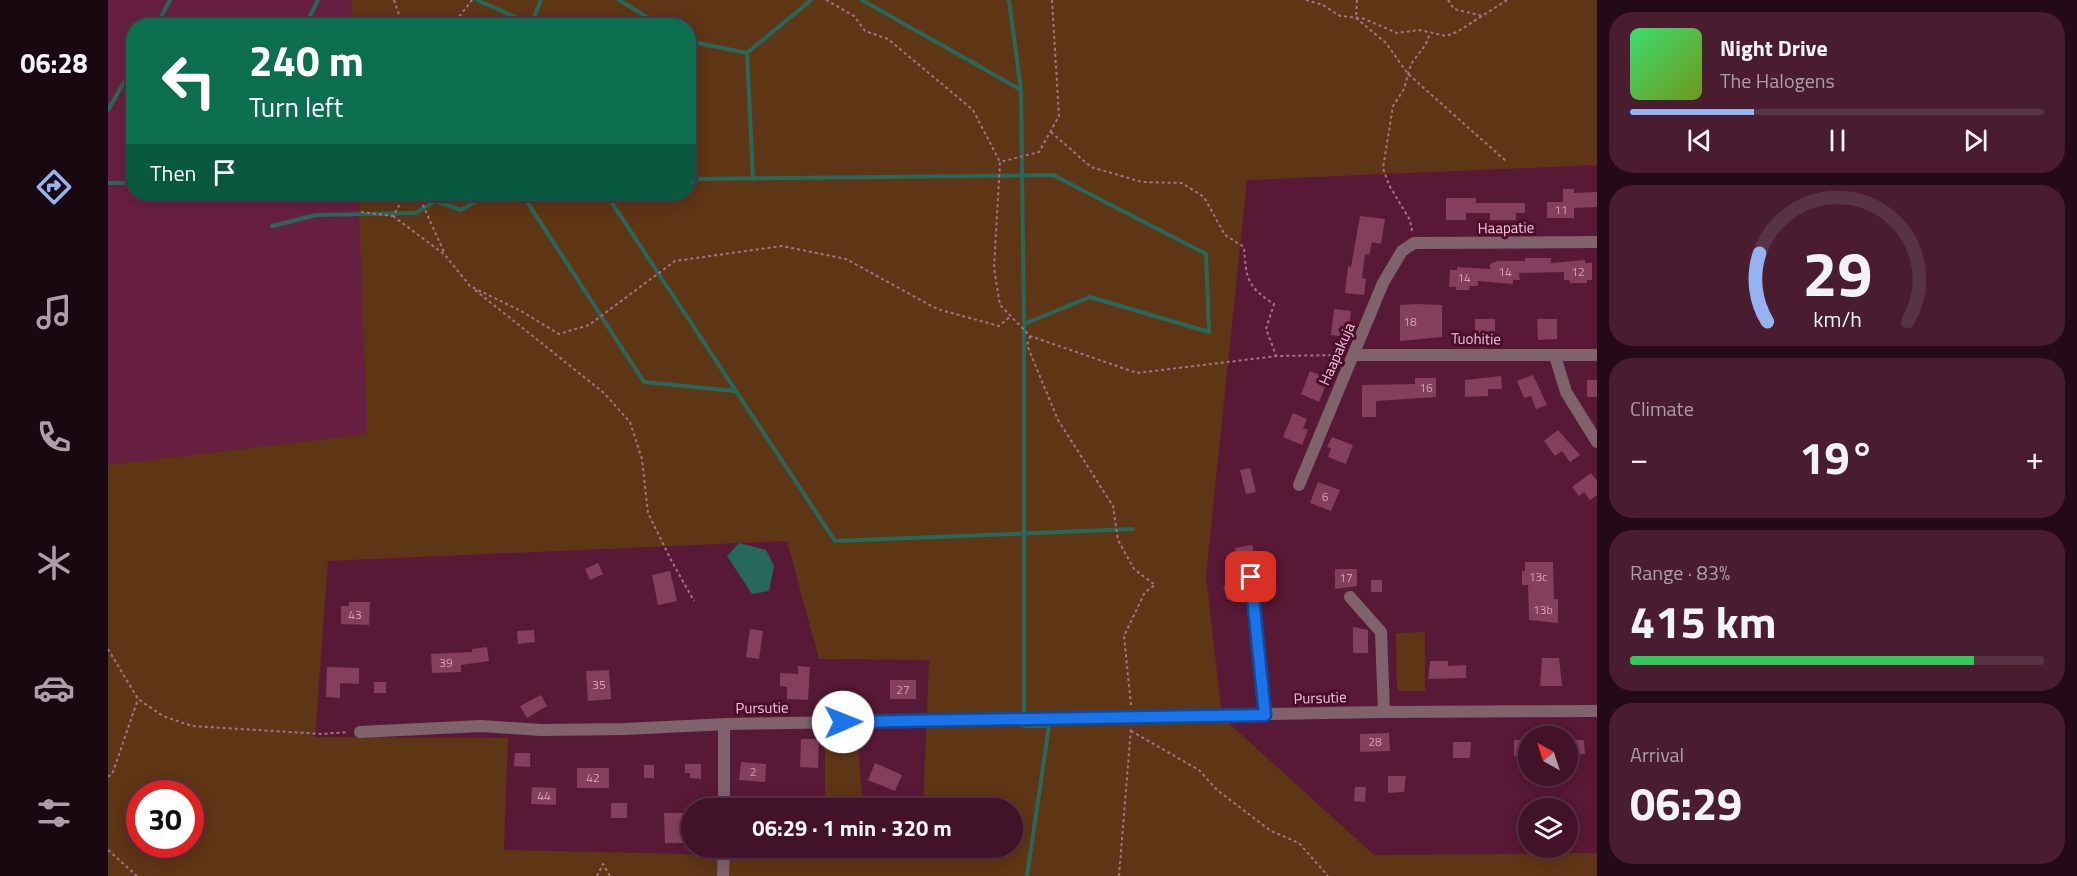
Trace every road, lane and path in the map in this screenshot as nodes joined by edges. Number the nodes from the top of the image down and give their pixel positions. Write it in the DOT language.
graph roads {
  1 [pos="394,0"];
  2 [pos="471,0"];
  3 [pos="825,0"];
  4 [pos="1052,0"];
  5 [pos="1306,0"];
  6 [pos="1357,0"];
  7 [pos="1448,0"];
  8 [pos="1507,0"];
  9 [pos="1483,16"];
  10 [pos="400,18"];
  11 [pos="458,18"];
  12 [pos="1356,18"];
  13 [pos="1430,33"];
  14 [pos="1408,74"];
  15 [pos="1051,132"];
  16 [pos="1000,162"];
  17 [pos="1507,162"];
  18 [pos="402,201"];
  19 [pos="421,201"];
  20 [pos="361,212"];
  21 [pos="393,216"];
  22 [pos="1597,242"];
  23 [pos="1414,243"];
  24 [pos="445,255"];
  25 [pos="470,285"];
  26 [pos="1011,316"];
  27 [pos="1030,336"];
  28 [pos="1355,355"];
  29 [pos="1597,355"];
  30 [pos="1277,356"];
  31 [pos="1555,356"];
  32 [pos="1597,442"];
  33 [pos="1299,485"];
  34 [pos="1251,577"];
  35 [pos="1350,597"];
  36 [pos="694,601"];
  37 [pos="108,649"];
  38 [pos="138,699"];
  39 [pos="1384,711"];
  40 [pos="1597,711"];
  41 [pos="1265,715"];
  42 [pos="1132,716"];
  43 [pos="724,726"];
  44 [pos="1131,731"];
  45 [pos="360,732"];
  46 [pos="108,777"];
  47 [pos="724,798"];
  48 [pos="108,850"];
  49 [pos="724,858"];
  50 [pos="137,876"];
  51 [pos="597,876"];
  52 [pos="610,876"];
  53 [pos="723,876"];
  54 [pos="1119,876"];
  55 [pos="1328,876"];
  1 -- 10 [label="path"];
  2 -- 11 [label="path"];
  3 -- 16 [label="path"];
  4 -- 15 [label="path"];
  5 -- 12 [label="path"];
  6 -- 12 [label="path"];
  7 -- 9 [label="path"];
  8 -- 9 [label="path"];
  9 -- 13 [label="path"];
  12 -- 13 [label="path"];
  12 -- 14 [label="path"];
  13 -- 14 [label="path"];
  14 -- 17 [label="path"];
  14 -- 23 [label="path"];
  15 -- 16 [label="path"];
  15 -- 30 [label="path"];
  16 -- 26 [label="path"];
  18 -- 21 [label="path"];
  19 -- 24 [label="path"];
  20 -- 21 [label="path"];
  21 -- 24 [label="path"];
  22 -- 23 [label="street, Haapatie"];
  23 -- 28 [label="street, Haapakuja"];
  24 -- 25 [label="path"];
  25 -- 26 [label="path"];
  25 -- 36 [label="path"];
  26 -- 27 [label="path"];
  27 -- 30 [label="path"];
  27 -- 42 [label="path"];
  28 -- 30 [label="path"];
  28 -- 31 [label="street, Tuohitie"];
  28 -- 33 [label="street, Haapakuja"];
  29 -- 31 [label="street, Tuohitie"];
  31 -- 32 [label="street"];
  34 -- 41 [label="street"];
  35 -- 39 [label="street"];
  37 -- 38 [label="path"];
  38 -- 45 [label="path"];
  38 -- 46 [label="path"];
  39 -- 40 [label="street, Pursutie"];
  39 -- 41 [label="street, Pursutie"];
  41 -- 42 [label="street, Pursutie"];
  42 -- 43 [label="street, Pursutie"];
  42 -- 44 [label="path"];
  43 -- 45 [label="street, Pursutie"];
  43 -- 47 [label="street"];
  44 -- 54 [label="path"];
  44 -- 55 [label="path"];
  48 -- 50 [label="path"];
  49 -- 53 [label="street"];
  51 -- 52 [label="path"];
}
